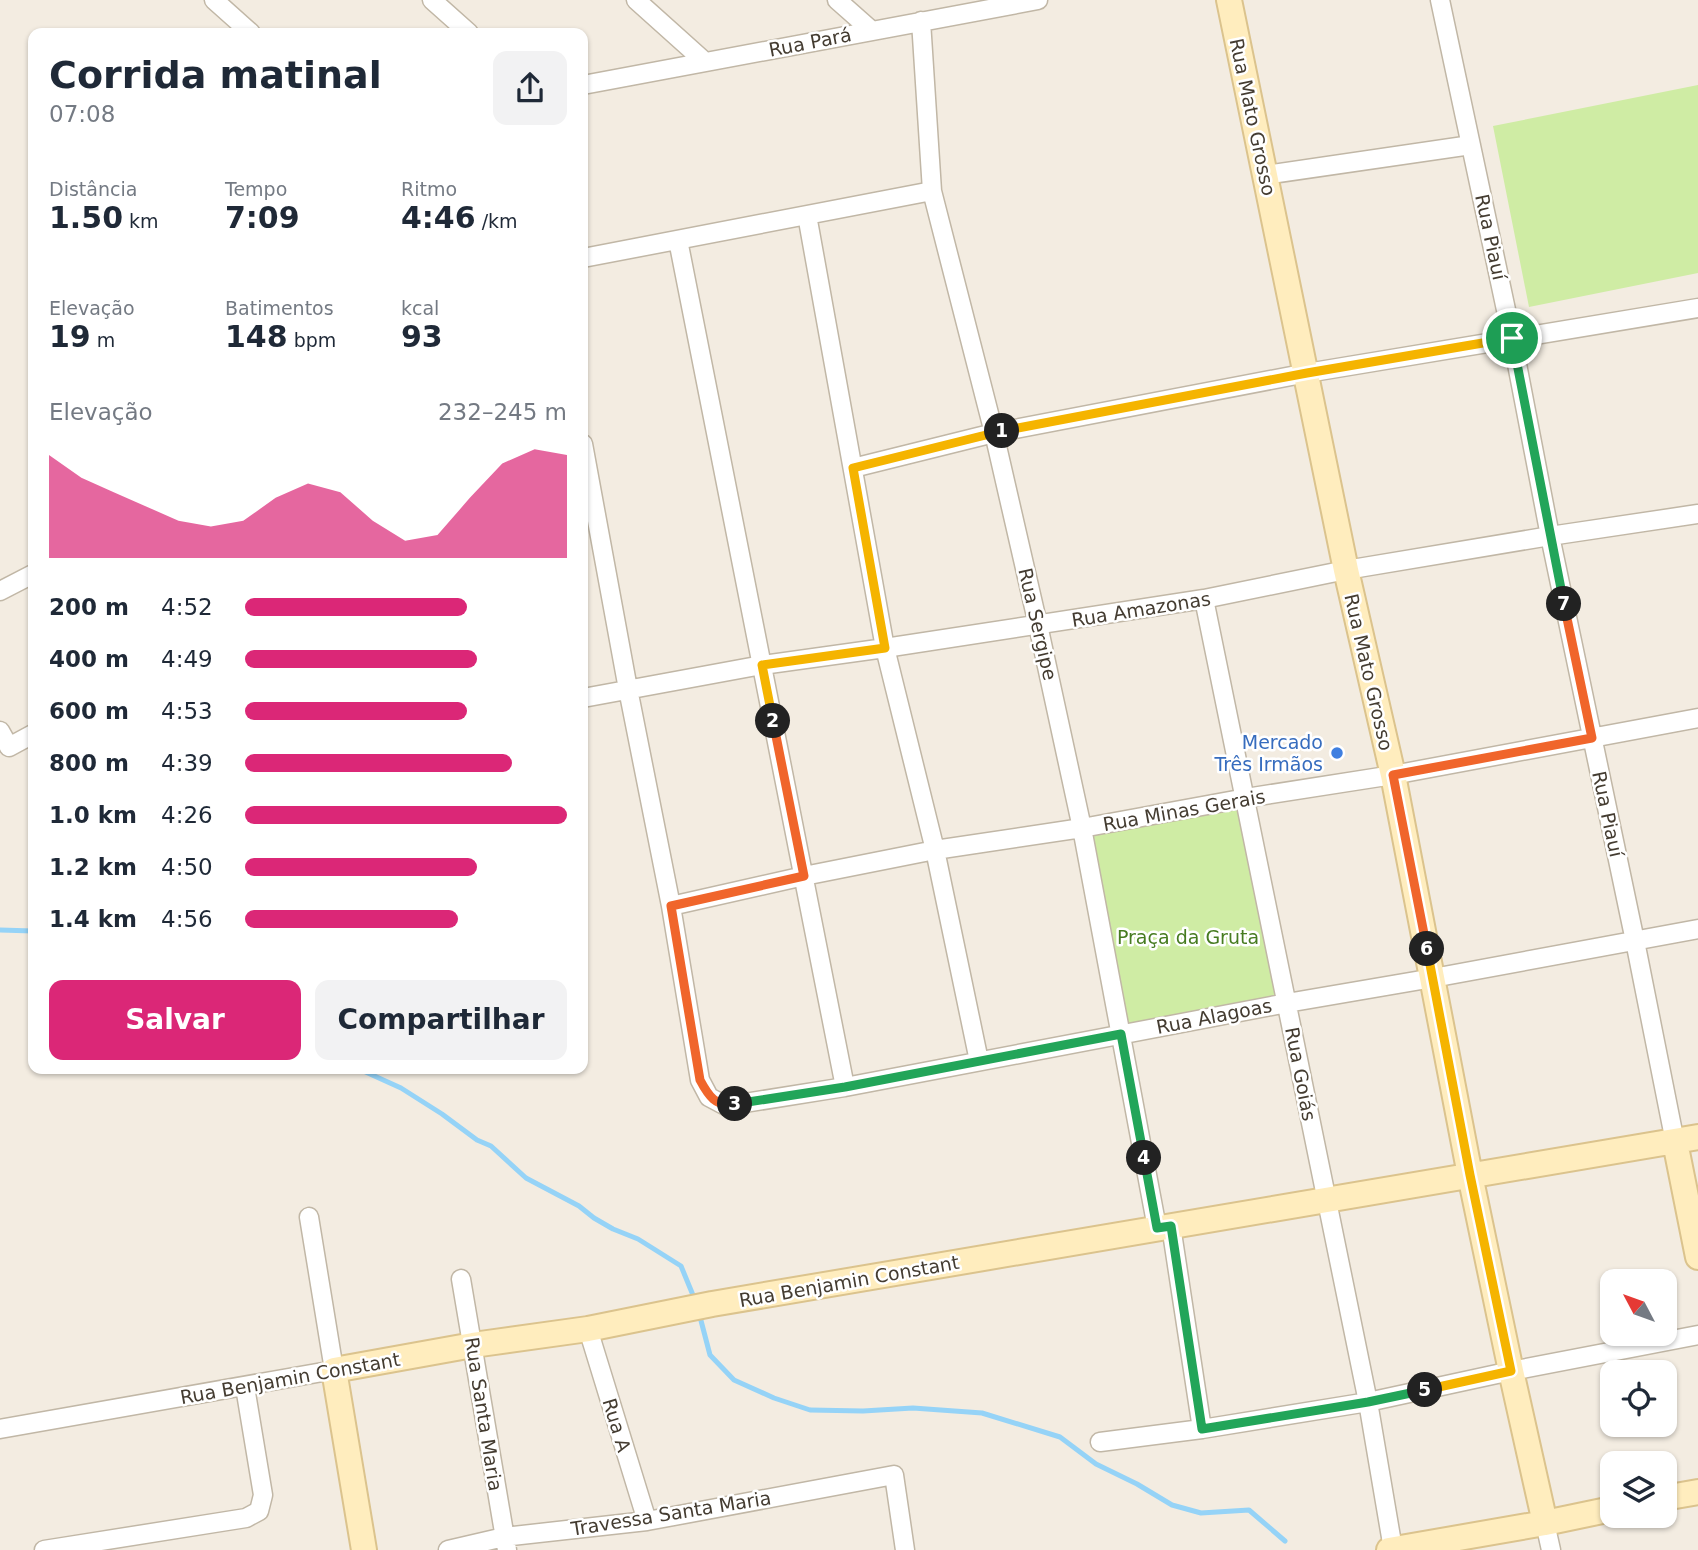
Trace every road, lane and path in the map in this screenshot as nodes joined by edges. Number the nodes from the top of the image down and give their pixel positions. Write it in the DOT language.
graph roads {
  1 [pos="214,0"];
  2 [pos="432,0"];
  3 [pos="636,0"];
  4 [pos="837,0"];
  5 [pos="1038,0"];
  6 [pos="1229,0"];
  7 [pos="1440,0"];
  8 [pos="921,21"];
  9 [pos="245,28"];
  10 [pos="463,28"];
  11 [pos="871,30"];
  12 [pos="704,61"];
  13 [pos="588,84"];
  14 [pos="1471,145"];
  15 [pos="1265,175"];
  16 [pos="932,191"];
  17 [pos="807,215"];
  18 [pos="678,240"];
  19 [pos="588,257"];
  20 [pos="1698,307"];
  21 [pos="1512,338"];
  22 [pos="1307,373"];
  23 [pos="994,433"];
  24 [pos="853,468"];
  25 [pos="588,471"];
  26 [pos="1698,514"];
  27 [pos="1550,536"];
  28 [pos="1346,570"];
  29 [pos="28,577"];
  30 [pos="0,591"];
  31 [pos="1204,599"];
  32 [pos="1038,625"];
  33 [pos="885,648"];
  34 [pos="762,665"];
  35 [pos="628,689"];
  36 [pos="588,697"];
  37 [pos="1698,718"];
  38 [pos="0,731"];
  39 [pos="28,737"];
  40 [pos="1592,738"];
  41 [pos="1393,775"];
  42 [pos="1246,798"];
  43 [pos="1082,828"];
  44 [pos="936,850"];
  45 [pos="804,876"];
  46 [pos="671,906"];
  47 [pos="1698,929"];
  48 [pos="1635,941"];
  49 [pos="1433,978"];
  50 [pos="1287,1003"];
  51 [pos="1121,1034"];
  52 [pos="979,1061"];
  53 [pos="845,1087"];
  54 [pos="1686,1139"];
  55 [pos="1470,1175"];
  56 [pos="1326,1200"];
  57 [pos="309,1217"];
  58 [pos="1164,1227"];
  59 [pos="1698,1257"];
  60 [pos="461,1279"];
  61 [pos="588,1329"];
  62 [pos="1698,1335"];
  63 [pos="473,1345"];
  64 [pos="334,1370"];
  65 [pos="1511,1371"];
  66 [pos="245,1387"];
  67 [pos="1368,1402"];
  68 [pos="0,1429"];
  69 [pos="1202,1429"];
  70 [pos="1100,1442"];
  71 [pos="1698,1492"];
  72 [pos="1677,1496"];
  73 [pos="1600,1512"];
  74 [pos="647,1521"];
  75 [pos="1545,1523"];
  76 [pos="505,1544"];
  77 [pos="44,1550"];
  78 [pos="364,1550"];
  79 [pos="448,1550"];
  80 [pos="905,1550"];
  81 [pos="1391,1550"];
  82 [pos="1551,1550"];
  1 -- 9 [label="street"];
  2 -- 10 [label="street"];
  3 -- 12 [label="street"];
  4 -- 11 [label="street"];
  5 -- 8 [label="street, Rua Pará"];
  6 -- 15 [label="street, Rua Mato Grosso"];
  7 -- 14 [label="street, Rua Piauí"];
  8 -- 11 [label="street, Rua Pará"];
  8 -- 16 [label="street, Rua Sergipe"];
  11 -- 12 [label="street, Rua Pará"];
  12 -- 13 [label="street, Rua Pará"];
  14 -- 15 [label="street"];
  14 -- 21 [label="street, Rua Piauí"];
  15 -- 22 [label="street, Rua Mato Grosso"];
  16 -- 17 [label="street"];
  16 -- 23 [label="street, Rua Sergipe"];
  17 -- 18 [label="street"];
  17 -- 24 [label="street"];
  18 -- 19 [label="street"];
  18 -- 34 [label="street"];
  20 -- 21 [label="street"];
  21 -- 22 [label="street"];
  21 -- 27 [label="street, Rua Piauí"];
  22 -- 23 [label="street"];
  22 -- 28 [label="street, Rua Mato Grosso"];
  23 -- 24 [label="street"];
  23 -- 32 [label="street, Rua Sergipe"];
  24 -- 33 [label="street"];
  25 -- 35 [label="street"];
  26 -- 27 [label="street, Rua Amazonas"];
  27 -- 28 [label="street, Rua Amazonas"];
  27 -- 40 [label="street, Rua Piauí"];
  28 -- 31 [label="street, Rua Amazonas"];
  28 -- 41 [label="street, Rua Mato Grosso"];
  29 -- 30 [label="street"];
  31 -- 32 [label="street, Rua Amazonas"];
  31 -- 42 [label="street, Rua Goiás"];
  32 -- 33 [label="street, Rua Amazonas"];
  32 -- 43 [label="street, Rua Sergipe"];
  33 -- 34 [label="street, Rua Amazonas"];
  33 -- 44 [label="street"];
  34 -- 35 [label="street, Rua Amazonas"];
  34 -- 45 [label="street"];
  35 -- 36 [label="street, Rua Amazonas"];
  35 -- 46 [label="street"];
  37 -- 40 [label="street, Rua Minas Gerais"];
  38 -- 39 [label="street"];
  40 -- 41 [label="street, Rua Minas Gerais"];
  40 -- 48 [label="street, Rua Piauí"];
  41 -- 42 [label="street, Rua Minas Gerais"];
  41 -- 49 [label="street, Rua Mato Grosso"];
  42 -- 43 [label="street, Rua Minas Gerais"];
  42 -- 50 [label="street, Rua Goiás"];
  43 -- 44 [label="street, Rua Minas Gerais"];
  43 -- 51 [label="street, Rua Sergipe"];
  44 -- 45 [label="street, Rua Minas Gerais"];
  44 -- 52 [label="street"];
  45 -- 46 [label="street, Rua Minas Gerais"];
  45 -- 53 [label="street"];
  46 -- 53 [label="street, Rua Alagoas"];
  47 -- 48 [label="street, Rua Alagoas"];
  48 -- 49 [label="street, Rua Alagoas"];
  48 -- 54 [label="street, Rua Piauí"];
  49 -- 50 [label="street, Rua Alagoas"];
  49 -- 55 [label="street, Rua Mato Grosso"];
  50 -- 51 [label="street, Rua Alagoas"];
  50 -- 56 [label="street, Rua Goiás"];
  51 -- 52 [label="street, Rua Alagoas"];
  51 -- 58 [label="street, Rua Sergipe"];
  52 -- 53 [label="street, Rua Alagoas"];
  54 -- 55 [label="street, Rua Benjamin Constant"];
  54 -- 59 [label="street, Rua Piauí"];
  55 -- 56 [label="street, Rua Benjamin Constant"];
  55 -- 65 [label="street, Rua Mato Grosso"];
  56 -- 58 [label="street, Rua Benjamin Constant"];
  56 -- 67 [label="street, Rua Goiás"];
  57 -- 64 [label="street"];
  58 -- 61 [label="street, Rua Benjamin Constant"];
  58 -- 69 [label="street, Rua Sergipe"];
  60 -- 63 [label="street, Rua Santa Maria"];
  61 -- 63 [label="street, Rua Benjamin Constant"];
  61 -- 74 [label="street, Rua A"];
  62 -- 65 [label="street"];
  63 -- 64 [label="street, Rua Benjamin Constant"];
  63 -- 76 [label="street, Rua Santa Maria"];
  64 -- 66 [label="street, Rua Benjamin Constant"];
  64 -- 78 [label="street"];
  65 -- 67 [label="street"];
  65 -- 75 [label="street, Rua Mato Grosso"];
  66 -- 68 [label="street, Rua Benjamin Constant"];
  66 -- 77 [label="street"];
  67 -- 69 [label="street"];
  67 -- 81 [label="street, Rua Goiás"];
  69 -- 70 [label="street"];
  71 -- 72 [label="street"];
  73 -- 75 [label="street"];
  74 -- 76 [label="street, Travessa Santa Maria"];
  74 -- 80 [label="street, Travessa Santa Maria"];
  75 -- 81 [label="street"];
  75 -- 82 [label="street, Rua Mato Grosso"];
  76 -- 79 [label="street, Travessa Santa Maria"];
}
